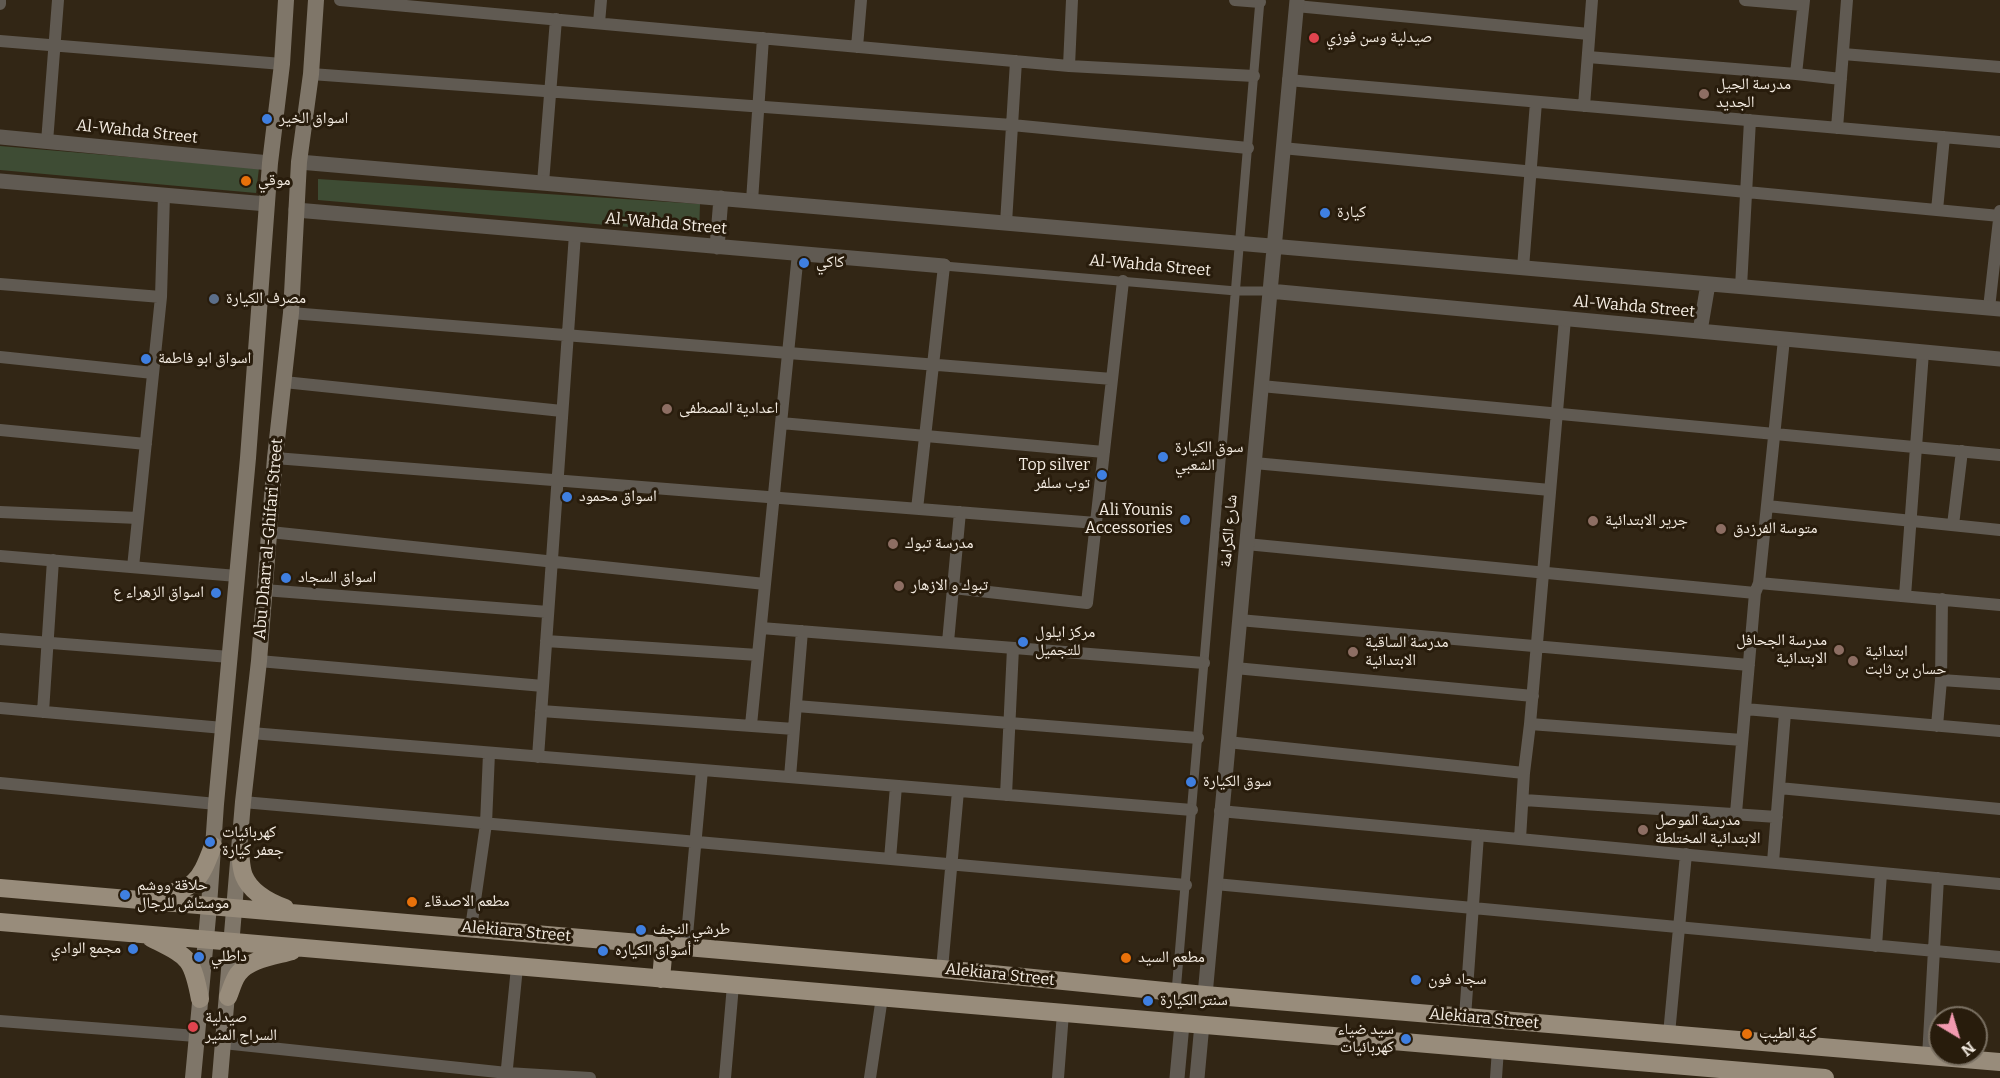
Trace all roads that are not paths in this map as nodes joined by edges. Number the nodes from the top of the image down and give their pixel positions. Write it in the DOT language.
graph roads {
  1 [pos="58,0"];
  2 [pos="286,0"];
  3 [pos="316,0"];
  4 [pos="340,0"];
  5 [pos="601,0"];
  6 [pos="861,0"];
  7 [pos="1072,0"];
  8 [pos="1235,0"];
  9 [pos="1592,0"];
  10 [pos="1745,0"];
  11 [pos="1847,0"];
  12 [pos="1260,1"];
  13 [pos="1804,2"];
  14 [pos="1297,3"];
  15 [pos="556,19"];
  16 [pos="599,23"];
  17 [pos="1589,34"];
  18 [pos="763,38"];
  19 [pos="0,41"];
  20 [pos="55,46"];
  21 [pos="857,47"];
  22 [pos="1843,54"];
  23 [pos="1587,57"];
  24 [pos="1016,61"];
  25 [pos="282,64"];
  26 [pos="1069,66"];
  27 [pos="2000,67"];
  28 [pos="312,74"];
  29 [pos="1796,74"];
  30 [pos="1254,76"];
  31 [pos="1841,79"];
  32 [pos="1288,80"];
  33 [pos="551,92"];
  34 [pos="1536,102"];
  35 [pos="1584,106"];
  36 [pos="758,107"];
  37 [pos="1750,120"];
  38 [pos="1012,125"];
  39 [pos="1837,128"];
  40 [pos="0,137"];
  41 [pos="1944,137"];
  42 [pos="46,142"];
  43 [pos="2000,142"];
  44 [pos="1248,148"];
  45 [pos="1282,148"];
  46 [pos="299,162"];
  47 [pos="270,163"];
  48 [pos="1531,172"];
  49 [pos="0,181"];
  50 [pos="543,183"];
  51 [pos="1747,192"];
  52 [pos="164,195"];
  53 [pos="721,198"];
  54 [pos="752,201"];
  55 [pos="267,204"];
  56 [pos="296,210"];
  57 [pos="1937,210"];
  58 [pos="2000,211"];
  59 [pos="2000,216"];
  60 [pos="1006,223"];
  61 [pos="575,234"];
  62 [pos="1240,243"];
  63 [pos="717,246"];
  64 [pos="1275,246"];
  65 [pos="798,253"];
  66 [pos="945,266"];
  67 [pos="1523,268"];
  68 [pos="1123,281"];
  69 [pos="0,284"];
  70 [pos="1708,284"];
  71 [pos="1741,286"];
  72 [pos="1236,291"];
  73 [pos="1269,291"];
  74 [pos="161,297"];
  75 [pos="1994,308"];
  76 [pos="291,313"];
  77 [pos="1565,319"];
  78 [pos="1700,332"];
  79 [pos="568,335"];
  80 [pos="1784,339"];
  81 [pos="788,352"];
  82 [pos="1923,352"];
  83 [pos="0,357"];
  84 [pos="2000,360"];
  85 [pos="933,364"];
  86 [pos="153,373"];
  87 [pos="1112,379"];
  88 [pos="284,382"];
  89 [pos="1261,386"];
  90 [pos="562,411"];
  91 [pos="1557,414"];
  92 [pos="781,423"];
  93 [pos="0,430"];
  94 [pos="1774,434"];
  95 [pos="925,436"];
  96 [pos="146,444"];
  97 [pos="1916,447"];
  98 [pos="1962,451"];
  99 [pos="1104,452"];
  100 [pos="2000,455"];
  101 [pos="276,458"];
  102 [pos="1254,463"];
  103 [pos="558,481"];
  104 [pos="1550,490"];
  105 [pos="774,498"];
  106 [pos="1767,506"];
  107 [pos="917,509"];
  108 [pos="0,512"];
  109 [pos="960,512"];
  110 [pos="138,518"];
  111 [pos="1910,520"];
  112 [pos="1096,523"];
  113 [pos="1953,525"];
  114 [pos="2000,530"];
  115 [pos="270,532"];
  116 [pos="1246,544"];
  117 [pos="0,556"];
  118 [pos="53,560"];
  119 [pos="552,562"];
  120 [pos="133,567"];
  121 [pos="1543,573"];
  122 [pos="237,576"];
  123 [pos="765,584"];
  124 [pos="953,588"];
  125 [pos="1757,588"];
  126 [pos="264,590"];
  127 [pos="1905,596"];
  128 [pos="1942,599"];
  129 [pos="2000,605"];
  130 [pos="548,612"];
  131 [pos="1239,620"];
  132 [pos="233,624"];
  133 [pos="261,626"];
  134 [pos="761,628"];
  135 [pos="802,631"];
  136 [pos="0,639"];
  137 [pos="546,641"];
  138 [pos="948,642"];
  139 [pos="48,643"];
  140 [pos="1537,646"];
  141 [pos="1013,648"];
  142 [pos="758,655"];
  143 [pos="230,657"];
  144 [pos="259,662"];
  145 [pos="1204,663"];
  146 [pos="1749,665"];
  147 [pos="1235,668"];
  148 [pos="1941,680"];
  149 [pos="2000,684"];
  150 [pos="543,686"];
  151 [pos="1533,696"];
  152 [pos="796,706"];
  153 [pos="0,708"];
  154 [pos="1745,709"];
  155 [pos="541,711"];
  156 [pos="43,712"];
  157 [pos="1785,713"];
  158 [pos="1010,722"];
  159 [pos="1530,724"];
  160 [pos="751,725"];
  161 [pos="1937,726"];
  162 [pos="223,728"];
  163 [pos="794,729"];
  164 [pos="2000,731"];
  165 [pos="251,733"];
  166 [pos="1198,738"];
  167 [pos="1742,740"];
  168 [pos="1227,742"];
  169 [pos="489,753"];
  170 [pos="538,757"];
  171 [pos="702,770"];
  172 [pos="1524,772"];
  173 [pos="790,777"];
  174 [pos="0,783"];
  175 [pos="896,786"];
  176 [pos="1779,788"];
  177 [pos="958,791"];
  178 [pos="1006,795"];
  179 [pos="1524,800"];
  180 [pos="243,802"];
  181 [pos="216,804"];
  182 [pos="2000,809"];
  183 [pos="1192,810"];
  184 [pos="1220,811"];
  185 [pos="1736,813"];
  186 [pos="1777,817"];
  187 [pos="486,824"];
  188 [pos="1478,835"];
  189 [pos="1520,839"];
  190 [pos="696,842"];
  191 [pos="213,846"];
  192 [pos="240,852"];
  193 [pos="1686,854"];
  194 [pos="891,859"];
  195 [pos="1773,862"];
  196 [pos="952,865"];
  197 [pos="1881,873"];
  198 [pos="1938,878"];
  199 [pos="1215,884"];
  200 [pos="2000,884"];
  201 [pos="1186,885"];
  202 [pos="0,888"];
  203 [pos="146,901"];
  204 [pos="209,906"];
  205 [pos="235,908"];
  206 [pos="1474,908"];
  207 [pos="298,914"];
  208 [pos="0,922"];
  209 [pos="1679,927"];
  210 [pos="471,928"];
  211 [pos="144,935"];
  212 [pos="206,940"];
  213 [pos="233,942"];
  214 [pos="664,945"];
  215 [pos="686,946"];
  216 [pos="1876,946"];
  217 [pos="303,948"];
  218 [pos="1933,951"];
  219 [pos="2000,957"];
  220 [pos="517,967"];
  221 [pos="942,969"];
  222 [pos="661,979"];
  223 [pos="734,985"];
  224 [pos="1176,992"];
  225 [pos="1205,995"];
  226 [pos="228,997"];
  227 [pos="882,997"];
  228 [pos="200,999"];
  229 [pos="1930,1006"];
  230 [pos="1064,1012"];
  231 [pos="1465,1017"];
  232 [pos="0,1021"];
  233 [pos="1182,1024"];
  234 [pos="1202,1024"];
  235 [pos="1643,1032"];
  236 [pos="1669,1034"];
  237 [pos="196,1036"];
  238 [pos="223,1043"];
  239 [pos="1498,1049"];
  240 [pos="1928,1057"];
  241 [pos="1641,1061"];
  242 [pos="1712,1073"];
  243 [pos="507,1076"];
  244 [pos="193,1078"];
  245 [pos="220,1078"];
  246 [pos="590,1078"];
  247 [pos="725,1078"];
  248 [pos="870,1078"];
  249 [pos="1058,1078"];
  250 [pos="1177,1078"];
  251 [pos="1197,1078"];
  252 [pos="1496,1078"];
  253 [pos="1824,1078"];
  1 -- 20 [label="street"];
  2 -- 25 [label="main road, Abu Dharr al-Ghifari Street"];
  3 -- 28 [label="main road, Abu Dharr al-Ghifari Street"];
  4 -- 15 [label="street"];
  5 -- 16 [label="street"];
  6 -- 21 [label="street"];
  7 -- 26 [label="street"];
  8 -- 12 [label="street"];
  9 -- 17 [label="street"];
  10 -- 13 [label="street"];
  11 -- 22 [label="street"];
  12 -- 30 [label="street, شارع الكرامة"];
  13 -- 29 [label="street"];
  14 -- 17 [label="street"];
  14 -- 32 [label="street, شارع الكرامة"];
  15 -- 16 [label="street"];
  15 -- 33 [label="street"];
  16 -- 18 [label="street"];
  17 -- 23 [label="street"];
  18 -- 21 [label="street"];
  18 -- 36 [label="street"];
  19 -- 20 [label="street"];
  20 -- 25 [label="street"];
  20 -- 42 [label="street"];
  21 -- 24 [label="street"];
  22 -- 27 [label="street"];
  22 -- 31 [label="street"];
  23 -- 29 [label="street"];
  23 -- 35 [label="street"];
  24 -- 26 [label="street"];
  24 -- 38 [label="street"];
  25 -- 47 [label="main road, Abu Dharr al-Ghifari Street"];
  26 -- 30 [label="street"];
  28 -- 33 [label="street"];
  28 -- 46 [label="main road, Abu Dharr al-Ghifari Street"];
  29 -- 31 [label="street"];
  30 -- 44 [label="street, شارع الكرامة"];
  31 -- 39 [label="street"];
  32 -- 34 [label="street"];
  32 -- 45 [label="street, شارع الكرامة"];
  33 -- 36 [label="street"];
  33 -- 50 [label="street"];
  34 -- 35 [label="street"];
  34 -- 48 [label="street"];
  35 -- 37 [label="street"];
  36 -- 38 [label="street"];
  36 -- 54 [label="street"];
  37 -- 39 [label="street"];
  37 -- 51 [label="street"];
  38 -- 44 [label="street"];
  38 -- 60 [label="street"];
  39 -- 41 [label="street"];
  40 -- 42 [label="street, Al-Wahda Street"];
  41 -- 43 [label="street"];
  41 -- 57 [label="street"];
  42 -- 47 [label="street, Al-Wahda Street"];
  44 -- 62 [label="street, شارع الكرامة"];
  45 -- 48 [label="street"];
  45 -- 64 [label="street, شارع الكرامة"];
  46 -- 50 [label="street, Al-Wahda Street"];
  46 -- 56 [label="main road, Abu Dharr al-Ghifari Street"];
  47 -- 55 [label="main road, Abu Dharr al-Ghifari Street"];
  48 -- 51 [label="street"];
  48 -- 67 [label="street"];
  49 -- 52 [label="street"];
  50 -- 53 [label="street, Al-Wahda Street"];
  51 -- 57 [label="street"];
  51 -- 71 [label="street"];
  52 -- 55 [label="street"];
  52 -- 74 [label="street"];
  53 -- 54 [label="street, Al-Wahda Street"];
  53 -- 63 [label="street"];
  54 -- 60 [label="street, Al-Wahda Street"];
  55 -- 122 [label="main road, Abu Dharr al-Ghifari Street"];
  56 -- 61 [label="street, Al-Wahda Street"];
  56 -- 76 [label="main road, Abu Dharr al-Ghifari Street"];
  57 -- 59 [label="street"];
  58 -- 59 [label="street"];
  59 -- 75 [label="street"];
  60 -- 62 [label="street, Al-Wahda Street"];
  61 -- 63 [label="street, Al-Wahda Street"];
  61 -- 79 [label="street"];
  62 -- 64 [label="street, Al-Wahda Street"];
  62 -- 72 [label="street, شارع الكرامة"];
  63 -- 65 [label="street, Al-Wahda Street"];
  64 -- 67 [label="street, Al-Wahda Street"];
  64 -- 73 [label="street, شارع الكرامة"];
  65 -- 66 [label="street, Al-Wahda Street"];
  65 -- 81 [label="street"];
  66 -- 68 [label="street, Al-Wahda Street"];
  66 -- 85 [label="street"];
  67 -- 70 [label="street, Al-Wahda Street"];
  68 -- 72 [label="street, Al-Wahda Street"];
  68 -- 87 [label="street"];
  69 -- 74 [label="street"];
  70 -- 71 [label="street, Al-Wahda Street"];
  70 -- 78 [label="street"];
  71 -- 75 [label="street, Al-Wahda Street"];
  72 -- 73 [label="street, Al-Wahda Street"];
  72 -- 145 [label="street, شارع الكرامة"];
  73 -- 77 [label="street, Al-Wahda Street"];
  73 -- 89 [label="street, شارع الكرامة"];
  74 -- 86 [label="street"];
  76 -- 79 [label="street"];
  76 -- 88 [label="main road, Abu Dharr al-Ghifari Street"];
  77 -- 78 [label="street, Al-Wahda Street"];
  77 -- 91 [label="street"];
  78 -- 80 [label="street, Al-Wahda Street"];
  79 -- 81 [label="street"];
  79 -- 90 [label="street"];
  80 -- 82 [label="street, Al-Wahda Street"];
  80 -- 94 [label="street"];
  81 -- 85 [label="street"];
  81 -- 92 [label="street"];
  82 -- 84 [label="street, Al-Wahda Street"];
  82 -- 97 [label="street"];
  83 -- 86 [label="street"];
  85 -- 87 [label="street"];
  85 -- 95 [label="street"];
  86 -- 96 [label="street"];
  87 -- 99 [label="street"];
  88 -- 90 [label="street"];
  88 -- 101 [label="main road, Abu Dharr al-Ghifari Street"];
  89 -- 91 [label="street"];
  89 -- 102 [label="street, شارع الكرامة"];
  90 -- 103 [label="street"];
  91 -- 94 [label="street"];
  91 -- 104 [label="street"];
  92 -- 95 [label="street"];
  92 -- 105 [label="street"];
  93 -- 96 [label="street"];
  94 -- 97 [label="street"];
  94 -- 106 [label="street"];
  95 -- 99 [label="street"];
  95 -- 107 [label="street"];
  96 -- 110 [label="street"];
  97 -- 98 [label="street"];
  97 -- 111 [label="street"];
  98 -- 100 [label="street"];
  98 -- 113 [label="street"];
  99 -- 112 [label="street"];
  101 -- 103 [label="street"];
  101 -- 115 [label="main road, Abu Dharr al-Ghifari Street"];
  102 -- 104 [label="street"];
  102 -- 116 [label="street, شارع الكرامة"];
  103 -- 105 [label="street"];
  103 -- 119 [label="street"];
  104 -- 121 [label="street"];
  105 -- 107 [label="street"];
  105 -- 123 [label="street"];
  106 -- 111 [label="street"];
  106 -- 125 [label="street"];
  107 -- 109 [label="street"];
  108 -- 110 [label="street"];
  109 -- 112 [label="street"];
  109 -- 124 [label="street"];
  110 -- 120 [label="street"];
  111 -- 113 [label="street"];
  111 -- 127 [label="street"];
  112 -- 124 [label="street"];
  113 -- 114 [label="street"];
  115 -- 119 [label="street"];
  115 -- 126 [label="main road, Abu Dharr al-Ghifari Street"];
  116 -- 121 [label="street"];
  116 -- 131 [label="street, شارع الكرامة"];
  117 -- 118 [label="street"];
  118 -- 120 [label="street"];
  118 -- 139 [label="street"];
  119 -- 123 [label="street"];
  119 -- 130 [label="street"];
  120 -- 122 [label="street"];
  121 -- 125 [label="street"];
  121 -- 140 [label="street"];
  122 -- 132 [label="main road, Abu Dharr al-Ghifari Street"];
  123 -- 134 [label="street"];
  124 -- 138 [label="street"];
  125 -- 127 [label="street"];
  125 -- 146 [label="street"];
  126 -- 130 [label="street"];
  126 -- 133 [label="main road, Abu Dharr al-Ghifari Street"];
  127 -- 128 [label="street"];
  128 -- 129 [label="street"];
  128 -- 148 [label="street"];
  130 -- 137 [label="street"];
  131 -- 140 [label="street"];
  131 -- 147 [label="street, شارع الكرامة"];
  132 -- 133 [label="main road"];
  132 -- 143 [label="main road, Abu Dharr al-Ghifari Street"];
  133 -- 144 [label="main road, Abu Dharr al-Ghifari Street"];
  134 -- 135 [label="street"];
  134 -- 142 [label="street"];
  135 -- 138 [label="street"];
  135 -- 152 [label="street"];
  136 -- 139 [label="street"];
  137 -- 142 [label="street"];
  137 -- 150 [label="street"];
  138 -- 141 [label="street"];
  139 -- 143 [label="street"];
  139 -- 156 [label="street"];
  140 -- 146 [label="street"];
  140 -- 151 [label="street"];
  141 -- 145 [label="street"];
  141 -- 158 [label="street"];
  142 -- 160 [label="street"];
  143 -- 162 [label="main road, Abu Dharr al-Ghifari Street"];
  144 -- 150 [label="street"];
  144 -- 165 [label="main road, Abu Dharr al-Ghifari Street"];
  145 -- 166 [label="street, شارع الكرامة"];
  146 -- 154 [label="street"];
  147 -- 151 [label="street"];
  147 -- 168 [label="street, شارع الكرامة"];
  148 -- 149 [label="street"];
  148 -- 161 [label="street"];
  150 -- 155 [label="street"];
  151 -- 159 [label="street"];
  152 -- 158 [label="street"];
  152 -- 163 [label="street"];
  153 -- 156 [label="street"];
  154 -- 157 [label="street"];
  154 -- 167 [label="street"];
  155 -- 160 [label="street"];
  155 -- 170 [label="street"];
  156 -- 162 [label="street"];
  157 -- 161 [label="street"];
  157 -- 176 [label="street"];
  158 -- 166 [label="street"];
  158 -- 178 [label="street"];
  159 -- 167 [label="street"];
  159 -- 172 [label="street"];
  160 -- 163 [label="street"];
  161 -- 164 [label="street"];
  162 -- 181 [label="main road, Abu Dharr al-Ghifari Street"];
  163 -- 173 [label="street"];
  165 -- 169 [label="street"];
  165 -- 180 [label="main road, Abu Dharr al-Ghifari Street"];
  166 -- 183 [label="street, شارع الكرامة"];
  167 -- 185 [label="street"];
  168 -- 172 [label="street"];
  168 -- 184 [label="street, شارع الكرامة"];
  169 -- 170 [label="street"];
  169 -- 187 [label="street"];
  170 -- 171 [label="street"];
  171 -- 173 [label="street"];
  171 -- 190 [label="street"];
  172 -- 179 [label="street"];
  173 -- 175 [label="street"];
  174 -- 181 [label="street"];
  175 -- 177 [label="street"];
  175 -- 194 [label="street"];
  176 -- 182 [label="street"];
  176 -- 186 [label="street"];
  177 -- 178 [label="street"];
  177 -- 196 [label="street"];
  178 -- 183 [label="street"];
  179 -- 185 [label="street"];
  179 -- 189 [label="street"];
  180 -- 187 [label="street"];
  180 -- 192 [label="main road, Abu Dharr al-Ghifari Street"];
  181 -- 191 [label="main road, Abu Dharr al-Ghifari Street"];
  183 -- 201 [label="street, شارع الكرامة"];
  184 -- 188 [label="street"];
  184 -- 199 [label="street, شارع الكرامة"];
  185 -- 186 [label="street"];
  186 -- 195 [label="street"];
  187 -- 190 [label="street"];
  187 -- 210 [label="street"];
  188 -- 189 [label="street"];
  188 -- 206 [label="street"];
  189 -- 193 [label="street"];
  190 -- 194 [label="street"];
  190 -- 215 [label="street"];
  191 -- 203 [label="main road"];
  191 -- 204 [label="main road, Abu Dharr al-Ghifari Street"];
  192 -- 205 [label="main road, Abu Dharr al-Ghifari Street"];
  192 -- 207 [label="main road"];
  193 -- 195 [label="street"];
  193 -- 209 [label="street"];
  194 -- 196 [label="street"];
  195 -- 197 [label="street"];
  196 -- 201 [label="street"];
  196 -- 221 [label="street"];
  197 -- 198 [label="street"];
  197 -- 216 [label="street"];
  198 -- 200 [label="street"];
  198 -- 218 [label="street"];
  199 -- 206 [label="street"];
  199 -- 225 [label="street, شارع الكرامة"];
  201 -- 224 [label="street, شارع الكرامة"];
  202 -- 203 [label="main road, Alekiara Street"];
  203 -- 204 [label="main road, Alekiara Street"];
  204 -- 205 [label="main road, Alekiara Street"];
  204 -- 212 [label="main road, Abu Dharr al-Ghifari Street"];
  205 -- 207 [label="main road, Alekiara Street"];
  205 -- 213 [label="main road, Abu Dharr al-Ghifari Street"];
  206 -- 209 [label="street"];
  206 -- 231 [label="street"];
  207 -- 210 [label="main road, Alekiara Street"];
  208 -- 211 [label="main road, Alekiara Street"];
  209 -- 216 [label="street"];
  209 -- 236 [label="street"];
  210 -- 214 [label="main road, Alekiara Street"];
  211 -- 212 [label="main road, Alekiara Street"];
  211 -- 228 [label="main road"];
  212 -- 213 [label="main road, Alekiara Street"];
  212 -- 228 [label="main road, Abu Dharr al-Ghifari Street"];
  213 -- 217 [label="main road, Alekiara Street"];
  213 -- 226 [label="main road, Abu Dharr al-Ghifari Street"];
  214 -- 215 [label="main road, Alekiara Street"];
  214 -- 222 [label="main road"];
  215 -- 221 [label="main road, Alekiara Street"];
  216 -- 218 [label="street"];
  217 -- 220 [label="main road, Alekiara Street"];
  217 -- 226 [label="main road"];
  218 -- 219 [label="street"];
  218 -- 229 [label="street"];
  220 -- 222 [label="main road, Alekiara Street"];
  220 -- 243 [label="street"];
  221 -- 224 [label="main road, Alekiara Street"];
  222 -- 223 [label="main road, Alekiara Street"];
  223 -- 227 [label="main road, Alekiara Street"];
  223 -- 247 [label="street"];
  224 -- 225 [label="main road, Alekiara Street"];
  225 -- 231 [label="main road, Alekiara Street"];
  226 -- 238 [label="main road, Abu Dharr al-Ghifari Street"];
  227 -- 230 [label="main road, Alekiara Street"];
  227 -- 248 [label="street"];
  228 -- 237 [label="main road, Abu Dharr al-Ghifari Street"];
  230 -- 233 [label="main road, Alekiara Street"];
  230 -- 249 [label="street"];
  231 -- 235 [label="main road, Alekiara Street"];
  232 -- 237 [label="street"];
  233 -- 234 [label="main road, Alekiara Street"];
  233 -- 250 [label="street"];
  234 -- 239 [label="main road, Alekiara Street"];
  234 -- 251 [label="street"];
  235 -- 236 [label="main road, Alekiara Street"];
  235 -- 241 [label="main road"];
  236 -- 240 [label="main road, Alekiara Street"];
  237 -- 244 [label="main road, Abu Dharr al-Ghifari Street"];
  238 -- 243 [label="street"];
  238 -- 245 [label="main road, Abu Dharr al-Ghifari Street"];
  239 -- 241 [label="main road, Alekiara Street"];
  239 -- 252 [label="street"];
  241 -- 242 [label="main road, Alekiara Street"];
  242 -- 253 [label="main road, Alekiara Street"];
  243 -- 246 [label="street"];
}
